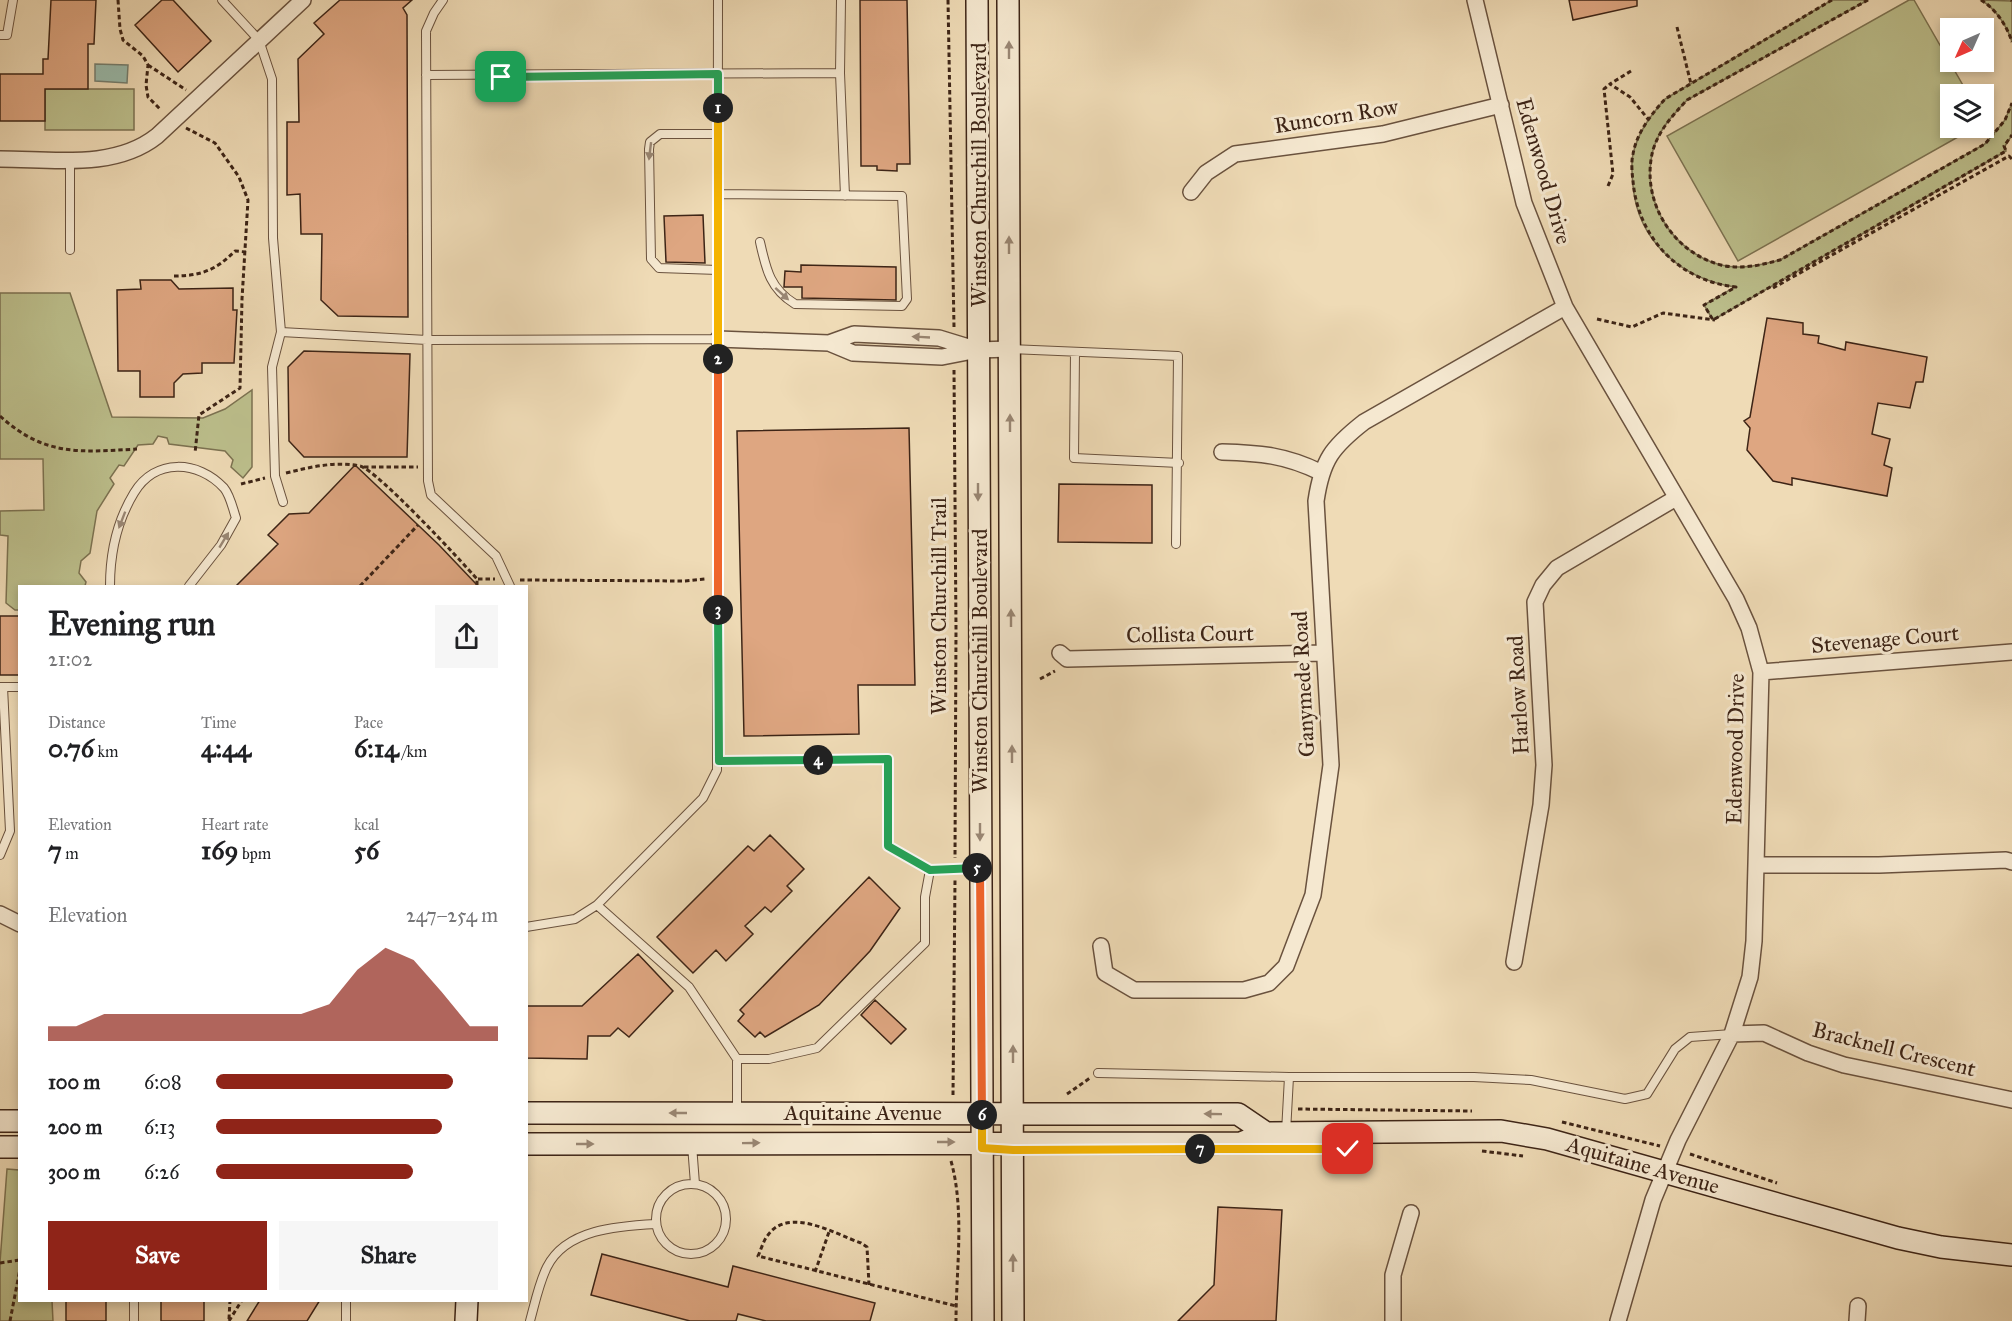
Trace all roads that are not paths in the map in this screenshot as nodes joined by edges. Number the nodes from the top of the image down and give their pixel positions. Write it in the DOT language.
graph roads {
  1 [pos="13,0"];
  2 [pos="222,0"];
  3 [pos="303,0"];
  4 [pos="443,0"];
  5 [pos="718,0"];
  6 [pos="841,0"];
  7 [pos="977,0"];
  8 [pos="1008,0"];
  9 [pos="1475,0"];
  10 [pos="0,35"];
  11 [pos="260,40"];
  12 [pos="840,73"];
  13 [pos="718,74"];
  14 [pos="426,75"];
  15 [pos="1501,105"];
  16 [pos="718,134"];
  17 [pos="0,159"];
  18 [pos="70,159"];
  19 [pos="1191,192"];
  20 [pos="718,194"];
  21 [pos="845,196"];
  22 [pos="760,242"];
  23 [pos="69,250"];
  24 [pos="718,270"];
  25 [pos="1565,307"];
  26 [pos="281,332"];
  27 [pos="718,339"];
  28 [pos="427,340"];
  29 [pos="1010,349"];
  30 [pos="978,350"];
  31 [pos="1075,352"];
  32 [pos="1221,452"];
  33 [pos="1179,462"];
  34 [pos="1320,472"];
  35 [pos="1676,498"];
  36 [pos="284,502"];
  37 [pos="1176,544"];
  38 [pos="508,583"];
  39 [pos="110,585"];
  40 [pos="190,585"];
  41 [pos="2012,652"];
  42 [pos="1060,653"];
  43 [pos="1324,653"];
  44 [pos="1761,672"];
  45 [pos="2,687"];
  46 [pos="18,687"];
  47 [pos="719,761"];
  48 [pos="0,855"];
  49 [pos="2012,862"];
  50 [pos="1756,865"];
  51 [pos="980,868"];
  52 [pos="930,870"];
  53 [pos="597,905"];
  54 [pos="0,914"];
  55 [pos="18,923"];
  56 [pos="528,927"];
  57 [pos="1101,946"];
  58 [pos="1514,962"];
  59 [pos="1732,1034"];
  60 [pos="737,1059"];
  61 [pos="1098,1073"];
  62 [pos="1289,1077"];
  63 [pos="2012,1100"];
  64 [pos="982,1112"];
  65 [pos="1013,1112"];
  66 [pos="528,1113"];
  67 [pos="736,1113"];
  68 [pos="0,1121"];
  69 [pos="18,1122"];
  70 [pos="1276,1132"];
  71 [pos="982,1142"];
  72 [pos="1013,1142"];
  73 [pos="528,1144"];
  74 [pos="692,1144"];
  75 [pos="0,1147"];
  76 [pos="18,1147"];
  77 [pos="1665,1171"];
  78 [pos="694,1184"];
  79 [pos="1411,1213"];
  80 [pos="656,1224"];
  81 [pos="2012,1255"];
  82 [pos="134,1302"];
  83 [pos="346,1302"];
  84 [pos="467,1302"];
  85 [pos="134,1321"];
  86 [pos="346,1321"];
  87 [pos="466,1321"];
  88 [pos="530,1321"];
  89 [pos="983,1321"];
  90 [pos="1014,1321"];
  91 [pos="1393,1321"];
  92 [pos="1618,1321"];
  1 -- 10 [label="lane"];
  2 -- 11 [label="lane"];
  3 -- 11 [label="street"];
  4 -- 14 [label="lane"];
  5 -- 13 [label="lane"];
  6 -- 12 [label="lane"];
  7 -- 30 [label="main road, Winston Churchill Boulevard"];
  29 -- 8 [label="main road, Winston Churchill Boulevard, one-way"];
  9 -- 15 [label="street, Edenwood Drive"];
  11 -- 18 [label="street"];
  11 -- 26 [label="lane"];
  12 -- 13 [label="lane"];
  12 -- 21 [label="lane"];
  13 -- 14 [label="lane"];
  13 -- 16 [label="lane"];
  14 -- 28 [label="lane"];
  15 -- 19 [label="street, Runcorn Row"];
  15 -- 25 [label="street, Edenwood Drive"];
  16 -- 20 [label="lane"];
  16 -- 24 [label="lane, one-way"];
  17 -- 18 [label="street"];
  18 -- 23 [label="lane"];
  20 -- 21 [label="lane"];
  20 -- 24 [label="lane"];
  22 -- 21 [label="lane, one-way"];
  24 -- 27 [label="lane"];
  25 -- 34 [label="street, Ganymede Road"];
  25 -- 35 [label="street, Edenwood Drive"];
  26 -- 28 [label="lane"];
  26 -- 36 [label="lane"];
  27 -- 28 [label="lane"];
  27 -- 30 [label="street"];
  27 -- 47 [label="lane"];
  28 -- 38 [label="lane"];
  29 -- 30 [label="street"];
  29 -- 31 [label="lane"];
  65 -- 29 [label="main road, Winston Churchill Boulevard, one-way"];
  30 -- 51 [label="main road, Winston Churchill Boulevard, one-way"];
  31 -- 33 [label="lane"];
  31 -- 33 [label="lane"];
  32 -- 34 [label="street"];
  33 -- 37 [label="lane"];
  34 -- 43 [label="street, Ganymede Road"];
  35 -- 44 [label="street, Edenwood Drive"];
  35 -- 58 [label="street, Harlow Road"];
  40 -- 39 [label="lane, one-way"];
  41 -- 44 [label="street, Stevenage Court"];
  42 -- 43 [label="street, Collista Court"];
  43 -- 57 [label="street, Ganymede Road"];
  44 -- 50 [label="street, Edenwood Drive"];
  45 -- 46 [label="lane"];
  45 -- 48 [label="lane"];
  47 -- 52 [label="lane"];
  47 -- 53 [label="lane"];
  49 -- 50 [label="street"];
  50 -- 59 [label="street, Edenwood Drive"];
  51 -- 52 [label="lane"];
  51 -- 64 [label="main road, Winston Churchill Boulevard"];
  52 -- 60 [label="lane"];
  53 -- 56 [label="lane"];
  53 -- 60 [label="lane"];
  54 -- 55 [label="street"];
  59 -- 62 [label="lane"];
  59 -- 63 [label="street, Bracknell Crescent"];
  59 -- 77 [label="street, Edenwood Drive"];
  60 -- 67 [label="lane"];
  61 -- 62 [label="lane"];
  62 -- 70 [label="lane"];
  64 -- 65 [label="main road, Aquitaine Avenue"];
  64 -- 67 [label="main road, Aquitaine Avenue"];
  64 -- 71 [label="main road, Winston Churchill Boulevard"];
  70 -- 65 [label="main road, Aquitaine Avenue, one-way"];
  65 -- 72 [label="main road, Winston Churchill Boulevard"];
  67 -- 66 [label="main road, Aquitaine Avenue, one-way"];
  68 -- 69 [label="main road"];
  70 -- 72 [label="main road, Aquitaine Avenue"];
  70 -- 77 [label="main road, Aquitaine Avenue"];
  71 -- 72 [label="main road, Aquitaine Avenue"];
  74 -- 71 [label="main road, Aquitaine Avenue, one-way"];
  71 -- 89 [label="main road, Winston Churchill Boulevard"];
  90 -- 72 [label="main road, Winston Churchill Boulevard, one-way"];
  73 -- 74 [label="main road, Aquitaine Avenue, one-way"];
  74 -- 78 [label="lane"];
  75 -- 76 [label="main road"];
  77 -- 81 [label="main road, Aquitaine Avenue"];
  77 -- 92 [label="street, Edenwood Drive"];
  78 -- 80 [label="lane"];
  78 -- 80 [label="lane"];
  79 -- 91 [label="street"];
  80 -- 88 [label="lane"];
  82 -- 85 [label="lane"];
  83 -- 86 [label="lane"];
  84 -- 87 [label="main road"];
}
